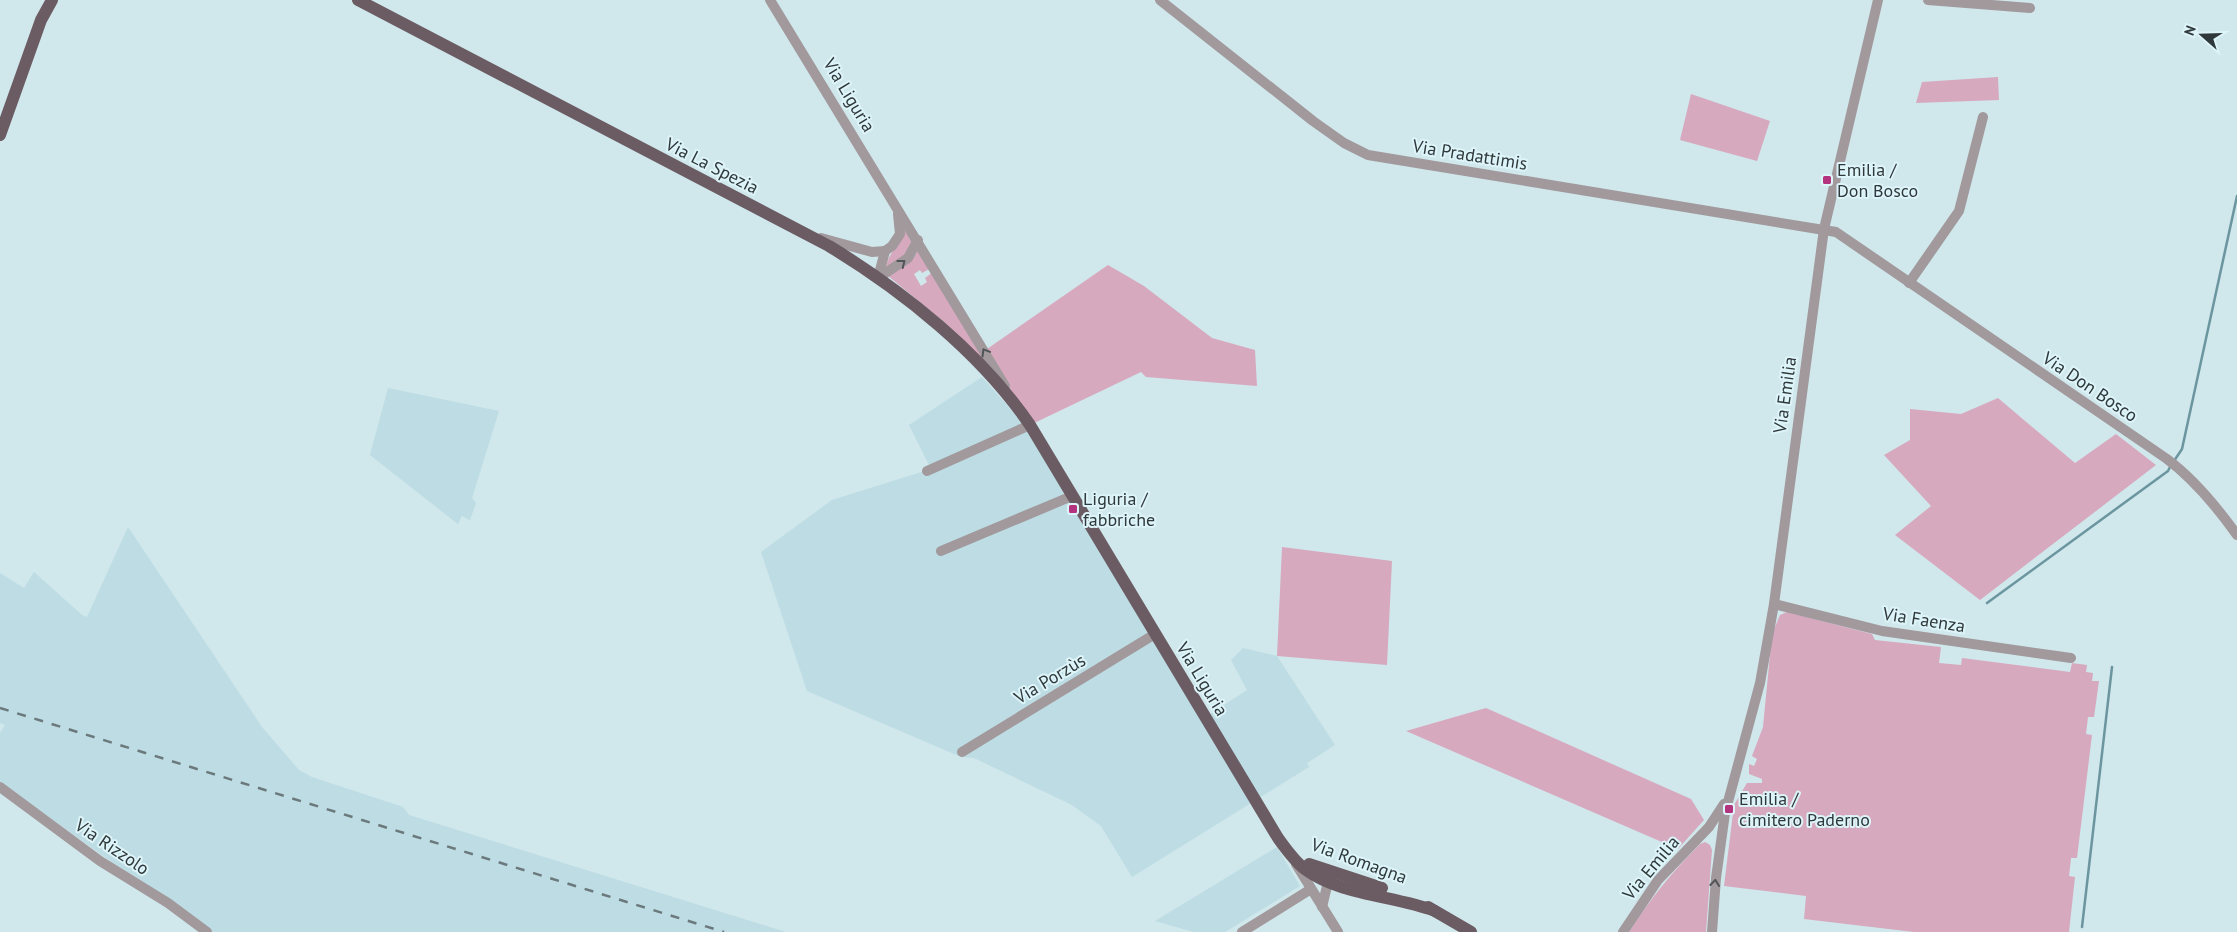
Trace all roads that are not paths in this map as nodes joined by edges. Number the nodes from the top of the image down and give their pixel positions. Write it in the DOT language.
graph roads {
  1 [pos="52,0"];
  2 [pos="358,0"];
  3 [pos="770,0"];
  4 [pos="1160,0"];
  5 [pos="1878,0"];
  6 [pos="1928,0"];
  7 [pos="2030,8"];
  8 [pos="1983,117"];
  9 [pos="0,135"];
  10 [pos="897,208"];
  11 [pos="1824,229"];
  12 [pos="808,235"];
  13 [pos="918,240"];
  14 [pos="885,251"];
  15 [pos="878,278"];
  16 [pos="1910,283"];
  17 [pos="1019,409"];
  18 [pos="1030,425"];
  19 [pos="928,471"];
  20 [pos="1072,496"];
  21 [pos="2237,535"];
  22 [pos="942,551"];
  23 [pos="1774,604"];
  24 [pos="1155,634"];
  25 [pos="2071,658"];
  26 [pos="962,752"];
  27 [pos="0,788"];
  28 [pos="1729,794"];
  29 [pos="1725,813"];
  30 [pos="1708,827"];
  31 [pos="1286,849"];
  32 [pos="1315,874"];
  33 [pos="1311,889"];
  34 [pos="1322,907"];
  35 [pos="207,932"];
  36 [pos="1242,932"];
  37 [pos="1338,932"];
  38 [pos="1471,932"];
  39 [pos="1623,932"];
  40 [pos="1712,932"];
  1 -- 9 [label="main road"];
  2 -- 12 [label="main road, Via La Spezia"];
  3 -- 10 [label="street, Via Liguria"];
  4 -- 11 [label="street, Via Pradattimis"];
  5 -- 11 [label="street, Via Emilia"];
  6 -- 7 [label="street"];
  8 -- 16 [label="street"];
  10 -- 13 [label="street, Via Liguria"];
  10 -- 14 [label="street, Via Liguria"];
  11 -- 16 [label="street, Via Don Bosco"];
  11 -- 23 [label="street, Via Emilia"];
  12 -- 14 [label="street"];
  12 -- 15 [label="main road, Via La Spezia"];
  15 -- 13 [label="street, one-way"];
  17 -- 13 [label="street, Via Liguria, one-way"];
  14 -- 15 [label="street, Via Liguria"];
  15 -- 17 [label="main road, Via La Spezia"];
  16 -- 21 [label="street, Via Don Bosco"];
  17 -- 18 [label="main road, Via Liguria"];
  18 -- 19 [label="street"];
  18 -- 20 [label="main road, Via Liguria"];
  20 -- 22 [label="street"];
  20 -- 24 [label="main road, Via Liguria"];
  23 -- 25 [label="street, Via Faenza"];
  23 -- 28 [label="street, Via Emilia"];
  24 -- 26 [label="street, Via Porzùs"];
  24 -- 31 [label="main road, Via Liguria"];
  27 -- 35 [label="street, Via Rizzolo"];
  28 -- 29 [label="street, Via Emilia"];
  28 -- 30 [label="street, Via Emilia"];
  29 -- 30 [label="street, Via Emilia"];
  40 -- 29 [label="street, one-way"];
  30 -- 39 [label="street, Via Emilia"];
  31 -- 32 [label="main road, Via Romagna"];
  32 -- 33 [label="street"];
  32 -- 34 [label="street"];
  32 -- 38 [label="main road, Via Romagna"];
  33 -- 34 [label="street"];
  33 -- 36 [label="street"];
  34 -- 37 [label="street"];
}
